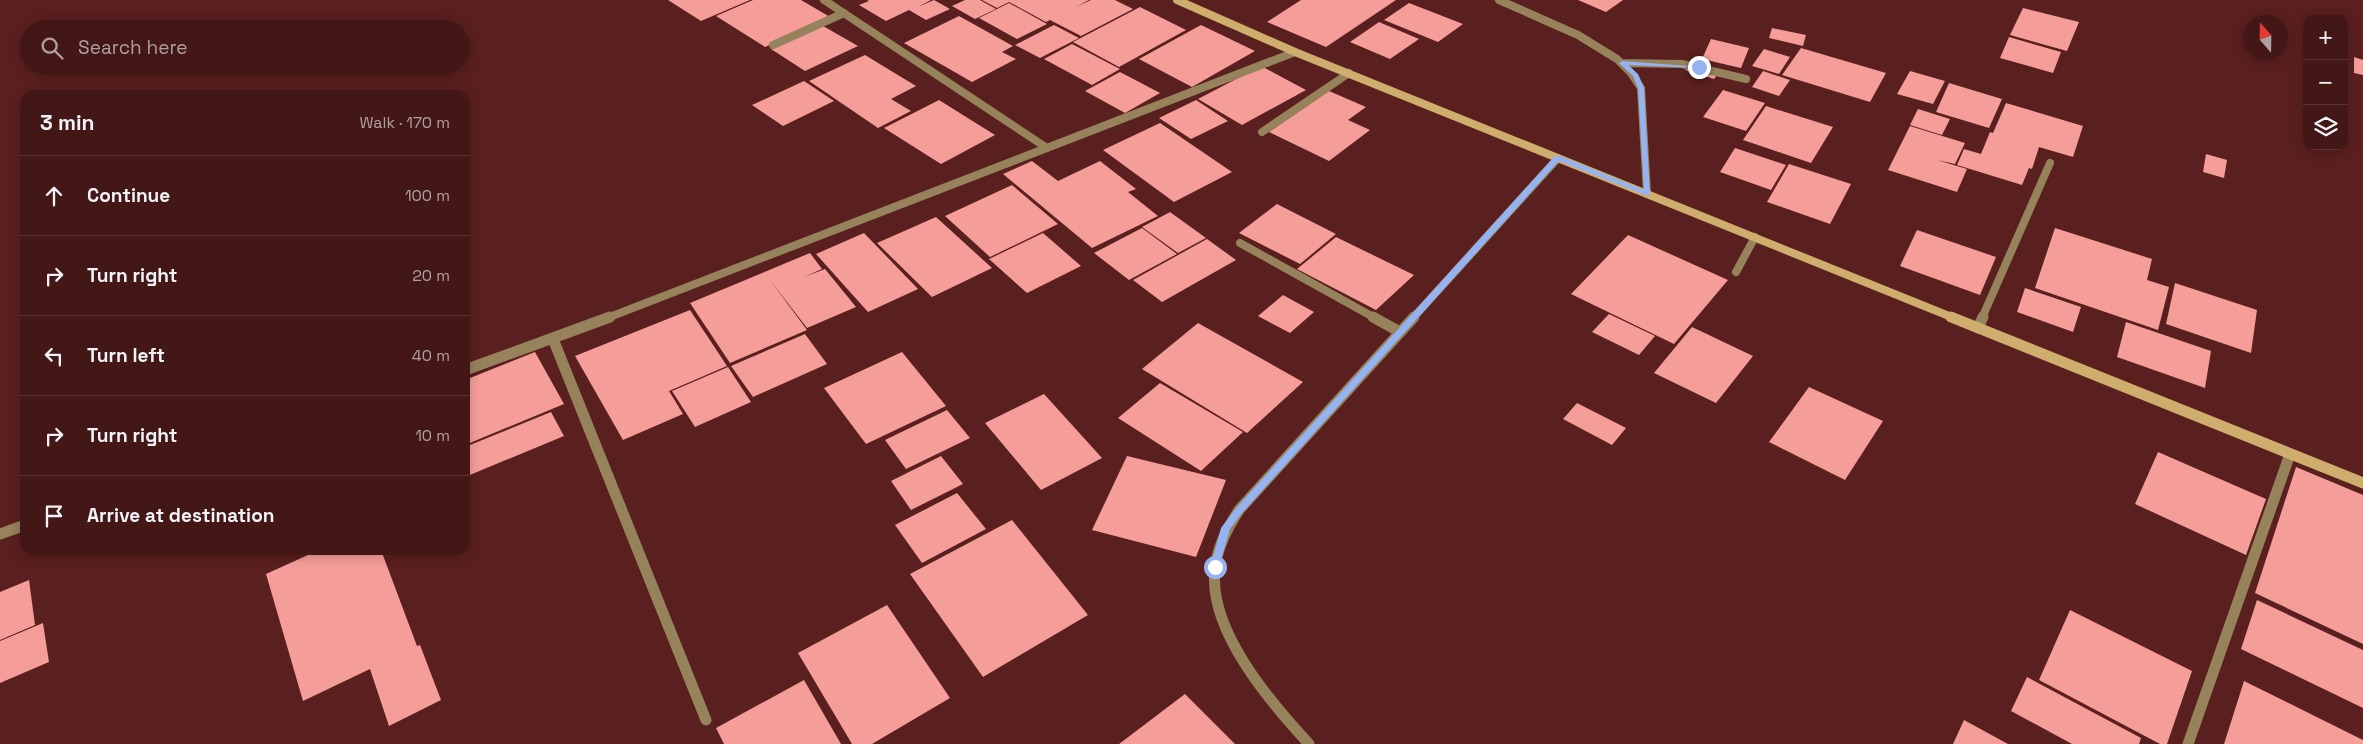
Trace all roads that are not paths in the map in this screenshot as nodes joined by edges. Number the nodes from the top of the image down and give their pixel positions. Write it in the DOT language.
graph roads {
  1 [pos="824,0"];
  2 [pos="1177,0"];
  3 [pos="1499,0"];
  4 [pos="844,13"];
  5 [pos="772,45"];
  6 [pos="1295,52"];
  7 [pos="1622,63"];
  8 [pos="1348,73"];
  9 [pos="1746,79"];
  10 [pos="1262,132"];
  11 [pos="1047,148"];
  12 [pos="1558,158"];
  13 [pos="2050,163"];
  14 [pos="1647,194"];
  15 [pos="1755,238"];
  16 [pos="1240,243"];
  17 [pos="1736,272"];
  18 [pos="1978,328"];
  19 [pos="1400,332"];
  20 [pos="553,339"];
  21 [pos="470,368"];
  22 [pos="2290,454"];
  23 [pos="2363,483"];
  24 [pos="20,528"];
  25 [pos="0,534"];
  26 [pos="706,720"];
  27 [pos="1309,744"];
  28 [pos="2188,744"];
  1 -- 4 [label="street"];
  2 -- 6 [label="main road"];
  3 -- 7 [label="street"];
  4 -- 5 [label="street"];
  4 -- 11 [label="street"];
  6 -- 8 [label="main road"];
  6 -- 11 [label="street"];
  7 -- 9 [label="street"];
  7 -- 14 [label="street"];
  8 -- 10 [label="street"];
  8 -- 12 [label="main road"];
  11 -- 20 [label="street"];
  12 -- 14 [label="main road"];
  12 -- 19 [label="street"];
  13 -- 18 [label="street"];
  14 -- 15 [label="main road"];
  15 -- 17 [label="street"];
  15 -- 18 [label="main road"];
  16 -- 19 [label="street"];
  18 -- 22 [label="main road"];
  19 -- 27 [label="street"];
  20 -- 21 [label="street"];
  20 -- 26 [label="street"];
  22 -- 23 [label="main road"];
  22 -- 28 [label="street"];
  24 -- 25 [label="street"];
}
